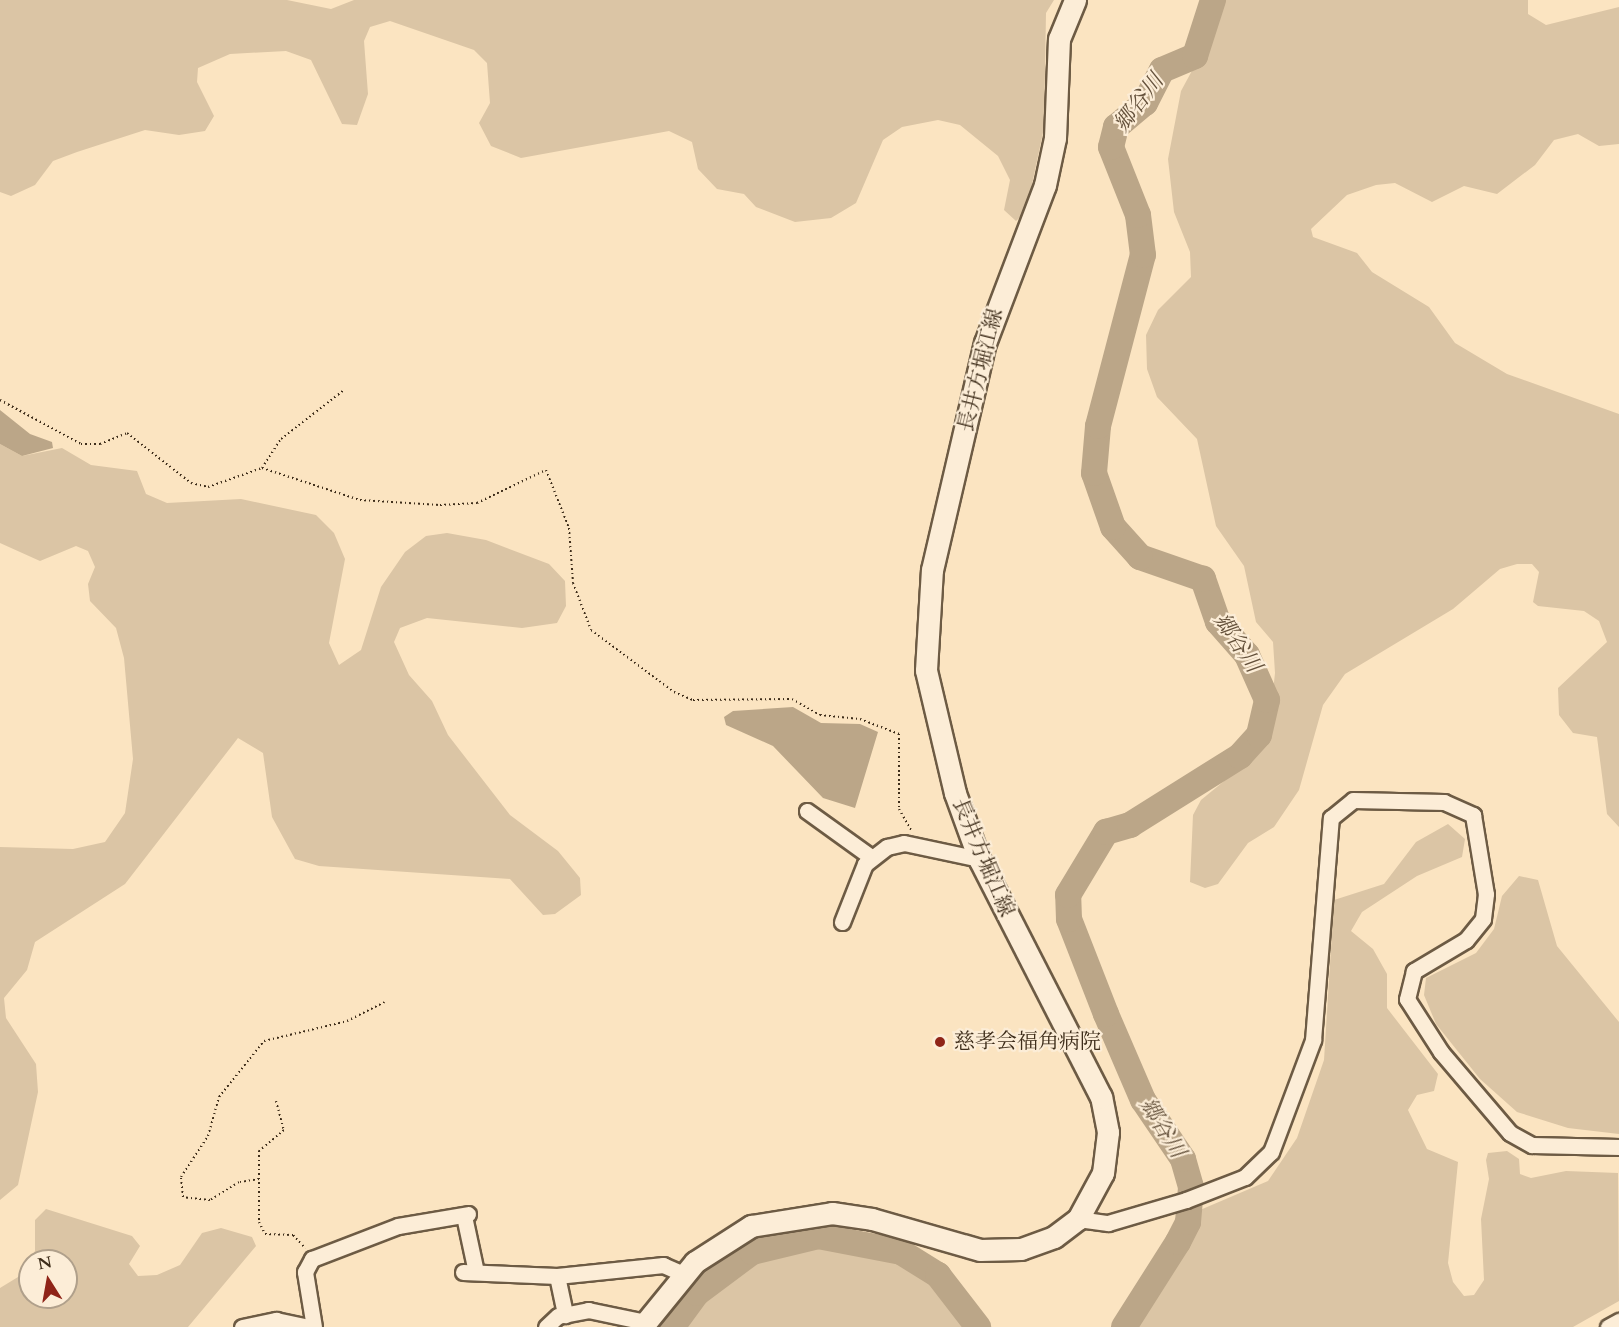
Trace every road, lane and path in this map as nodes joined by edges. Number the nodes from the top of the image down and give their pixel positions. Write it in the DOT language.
graph roads {
  1 [pos="1075,0"];
  2 [pos="344,390"];
  3 [pos="0,400"];
  4 [pos="262,468"];
  5 [pos="807,811"];
  6 [pos="917,835"];
  7 [pos="871,857"];
  8 [pos="979,859"];
  9 [pos="842,922"];
  10 [pos="385,1002"];
  11 [pos="276,1101"];
  12 [pos="1619,1147"];
  13 [pos="259,1179"];
  14 [pos="1078,1219"];
  15 [pos="312,1259"];
  16 [pos="683,1274"];
  17 [pos="557,1276"];
  18 [pos="565,1315"];
  19 [pos="1619,1321"];
  20 [pos="643,1325"];
  21 [pos="242,1327"];
  22 [pos="312,1327"];
  23 [pos="546,1327"];
  24 [pos="1608,1327"];
  1 -- 8 [label="main road, 長井方堀江線"];
  2 -- 4 [label="path"];
  3 -- 4 [label="path"];
  4 -- 6 [label="path"];
  5 -- 7 [label="street"];
  7 -- 8 [label="street"];
  7 -- 9 [label="street"];
  8 -- 14 [label="main road, 長井方堀江線"];
  10 -- 13 [label="path"];
  11 -- 13 [label="path"];
  12 -- 14 [label="street"];
  13 -- 15 [label="path"];
  14 -- 16 [label="main road, 長井方堀江線"];
  15 -- 17 [label="street"];
  15 -- 22 [label="street"];
  16 -- 17 [label="street"];
  16 -- 20 [label="main road, 長井方堀江線"];
  17 -- 18 [label="street"];
  18 -- 20 [label="street"];
  18 -- 23 [label="street"];
  19 -- 24 [label="street"];
  21 -- 22 [label="street"];
}
